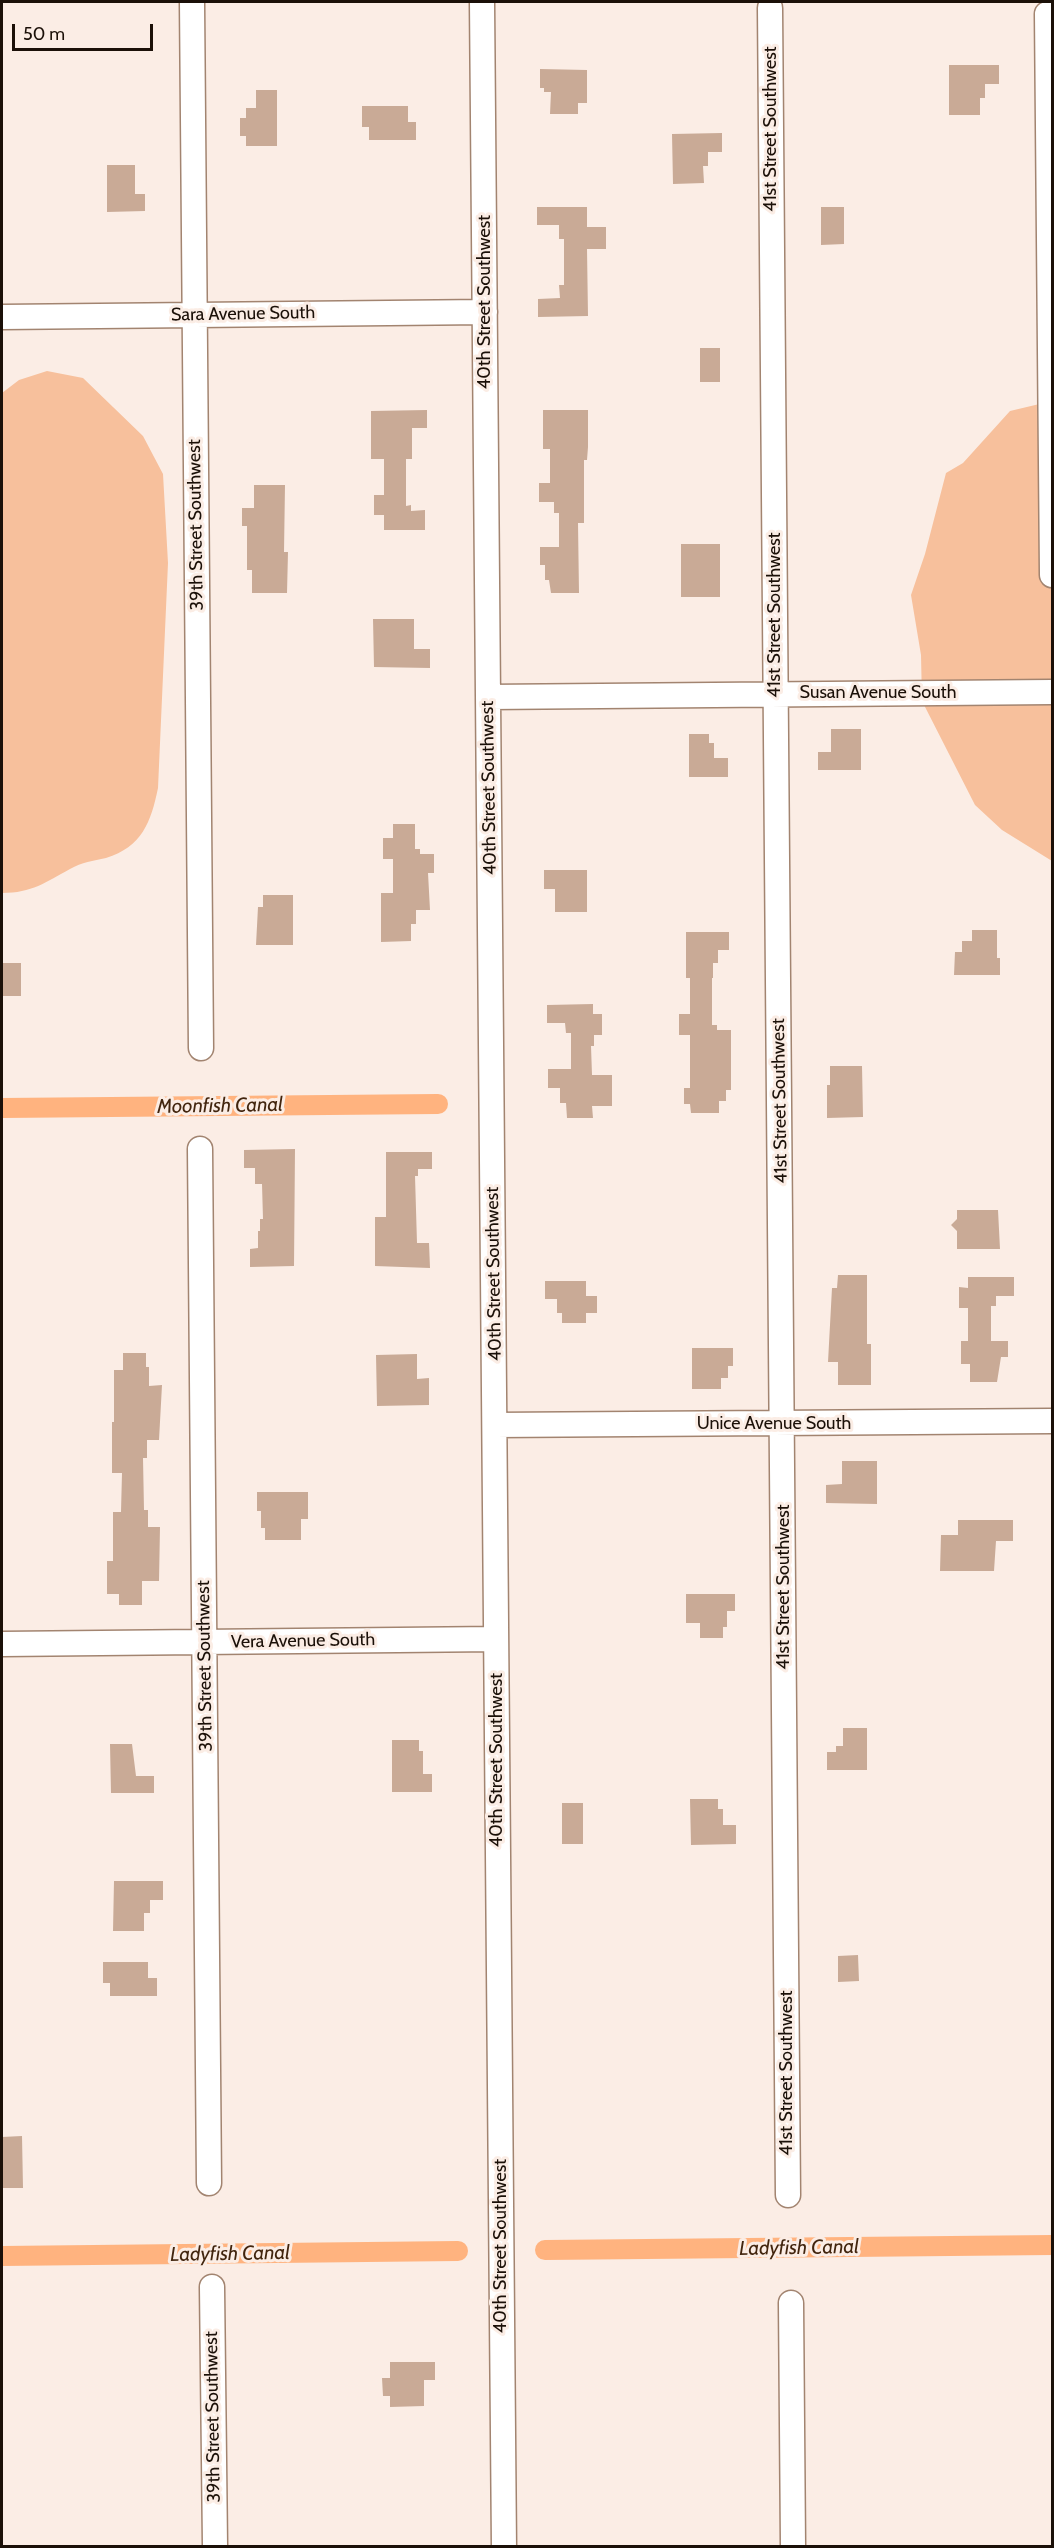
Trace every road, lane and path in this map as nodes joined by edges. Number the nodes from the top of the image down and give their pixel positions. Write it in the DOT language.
graph roads {
  1 [pos="192,2"];
  2 [pos="482,2"];
  3 [pos="770,8"];
  4 [pos="1047,14"];
  5 [pos="1051,122"];
  6 [pos="485,312"];
  7 [pos="194,315"];
  8 [pos="2,317"];
  9 [pos="1053,575"];
  10 [pos="1053,692"];
  11 [pos="776,694"];
  12 [pos="488,697"];
  13 [pos="201,1048"];
  14 [pos="200,1149"];
  15 [pos="1053,1421"];
  16 [pos="783,1424"];
  17 [pos="495,1425"];
  18 [pos="496,1639"];
  19 [pos="204,1642"];
  20 [pos="2,1644"];
  21 [pos="209,2183"];
  22 [pos="788,2195"];
  23 [pos="212,2287"];
  24 [pos="791,2303"];
  25 [pos="214,2547"];
  26 [pos="504,2547"];
  27 [pos="793,2547"];
  1 -- 7 [label="street, 39th Street Southwest"];
  2 -- 6 [label="street, 40th Street Southwest"];
  3 -- 11 [label="street, 41st Street Southwest"];
  4 -- 5 [label="street"];
  5 -- 9 [label="street"];
  6 -- 7 [label="street, Sara Avenue South"];
  6 -- 12 [label="street, 40th Street Southwest"];
  7 -- 8 [label="street, Sara Avenue South"];
  7 -- 13 [label="street, 39th Street Southwest"];
  10 -- 11 [label="street, Susan Avenue South"];
  11 -- 12 [label="street, Susan Avenue South"];
  11 -- 16 [label="street, 41st Street Southwest"];
  12 -- 17 [label="street, 40th Street Southwest"];
  14 -- 19 [label="street, 39th Street Southwest"];
  15 -- 16 [label="street, Unice Avenue South"];
  16 -- 17 [label="street, Unice Avenue South"];
  16 -- 22 [label="street, 41st Street Southwest"];
  17 -- 18 [label="street, 40th Street Southwest"];
  18 -- 19 [label="street, Vera Avenue South"];
  18 -- 26 [label="street, 40th Street Southwest"];
  19 -- 20 [label="street, Vera Avenue South"];
  19 -- 21 [label="street, 39th Street Southwest"];
  23 -- 25 [label="street, 39th Street Southwest"];
  24 -- 27 [label="street"];
}
